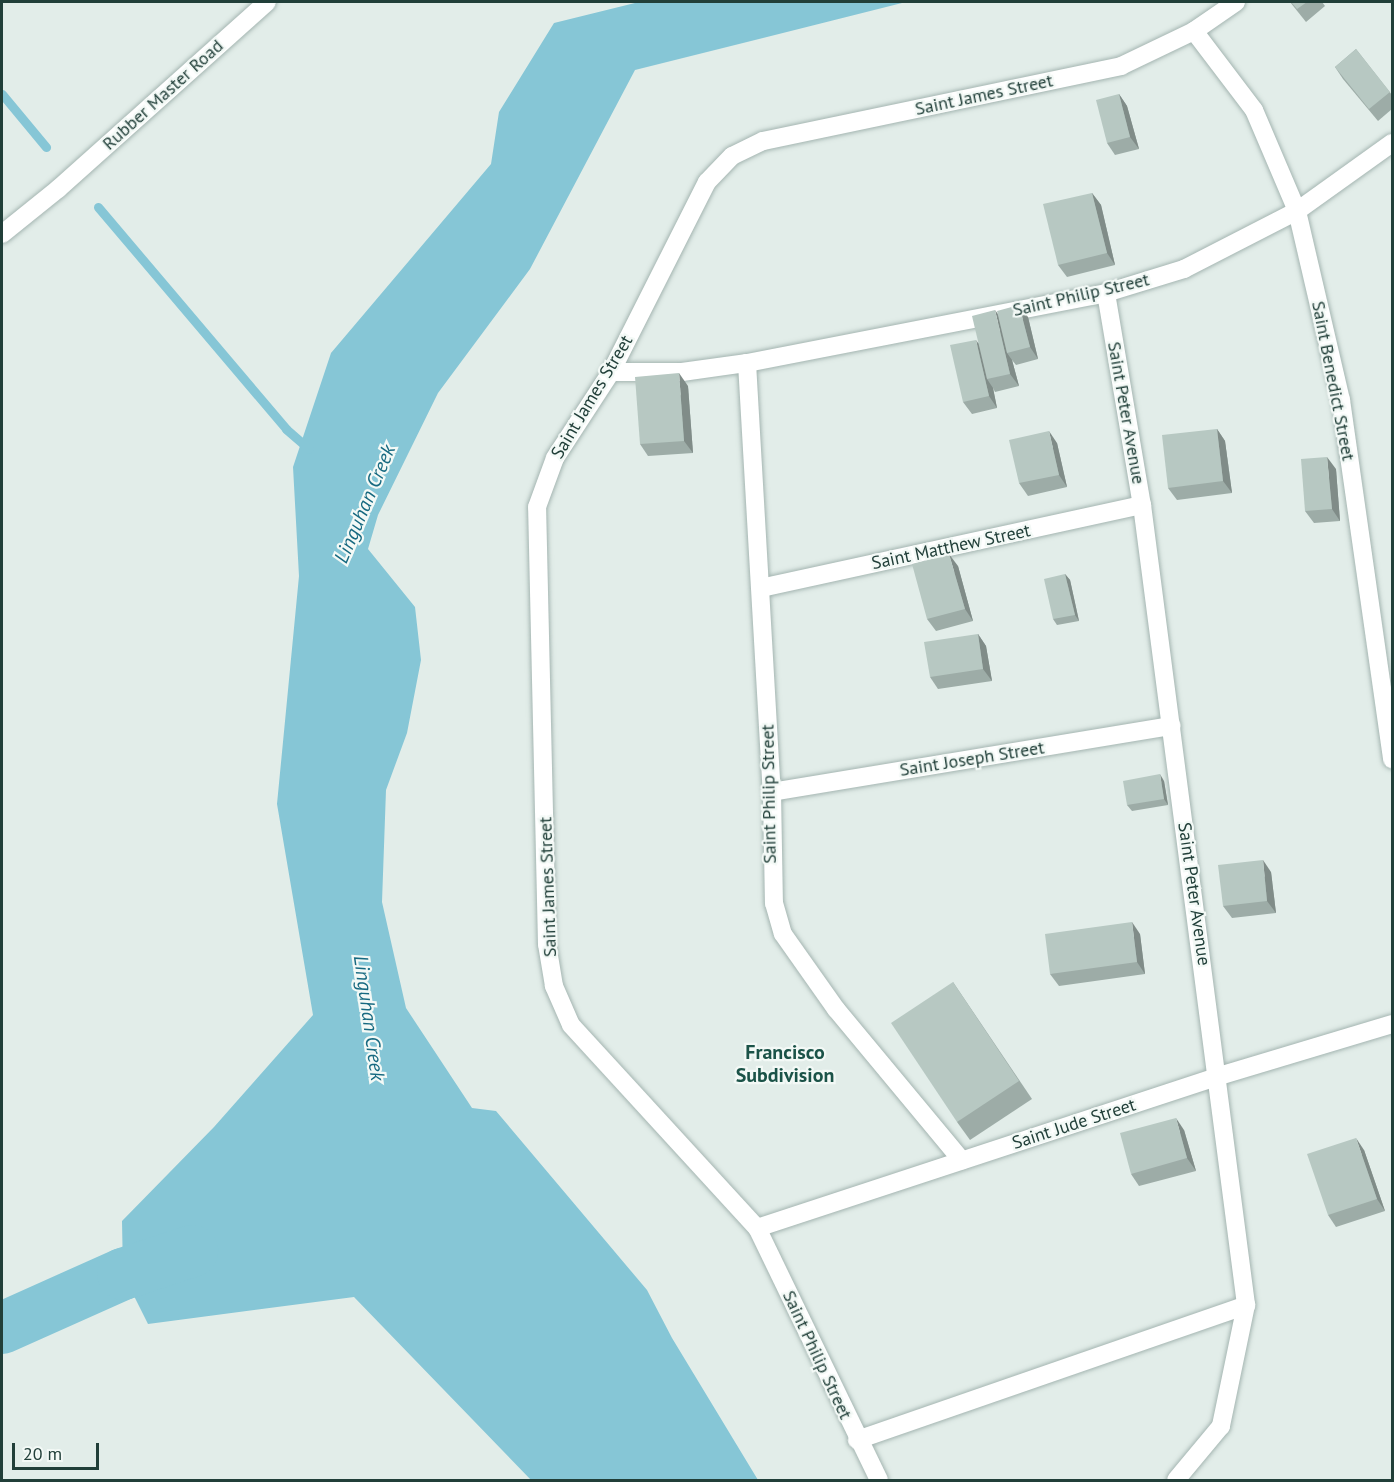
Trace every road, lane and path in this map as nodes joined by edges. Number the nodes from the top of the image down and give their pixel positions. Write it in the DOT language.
graph roads {
  1 [pos="267,2"];
  2 [pos="1236,2"];
  3 [pos="1194,31"];
  4 [pos="1392,143"];
  5 [pos="1297,211"];
  6 [pos="2,234"];
  7 [pos="1106,293"];
  8 [pos="747,363"];
  9 [pos="611,372"];
  10 [pos="1142,505"];
  11 [pos="761,588"];
  12 [pos="1172,726"];
  13 [pos="1392,759"];
  14 [pos="772,792"];
  15 [pos="1392,1024"];
  16 [pos="1219,1076"];
  17 [pos="962,1161"];
  18 [pos="757,1228"];
  19 [pos="1246,1305"];
  20 [pos="857,1440"];
  21 [pos="879,1480"];
  22 [pos="1176,1480"];
  1 -- 6 [label="street, Rubber Master Road"];
  2 -- 3 [label="street, Saint James Street"];
  3 -- 5 [label="street, Saint Benedict Street"];
  3 -- 9 [label="street, Saint James Street"];
  4 -- 5 [label="street, Saint Philip Street"];
  5 -- 7 [label="street, Saint Philip Street"];
  5 -- 13 [label="street, Saint Benedict Street"];
  7 -- 8 [label="street, Saint Philip Street"];
  7 -- 10 [label="street, Saint Peter Avenue"];
  8 -- 9 [label="street, Saint Philip Street"];
  8 -- 11 [label="street, Saint Philip Street"];
  9 -- 18 [label="street, Saint James Street"];
  10 -- 11 [label="street, Saint Matthew Street"];
  10 -- 12 [label="street, Saint Peter Avenue"];
  11 -- 14 [label="street, Saint Philip Street"];
  12 -- 14 [label="street, Saint Joseph Street"];
  12 -- 16 [label="street, Saint Peter Avenue"];
  14 -- 17 [label="street, Saint Philip Street"];
  15 -- 16 [label="street, Saint Jude Street"];
  16 -- 17 [label="street, Saint Jude Street"];
  16 -- 19 [label="street, Saint Peter Avenue"];
  17 -- 18 [label="street, Saint Jude Street"];
  18 -- 20 [label="street, Saint Philip Street"];
  19 -- 20 [label="street"];
  19 -- 22 [label="street, Saint Peter Avenue"];
  20 -- 21 [label="street, Saint Philip Street"];
}
